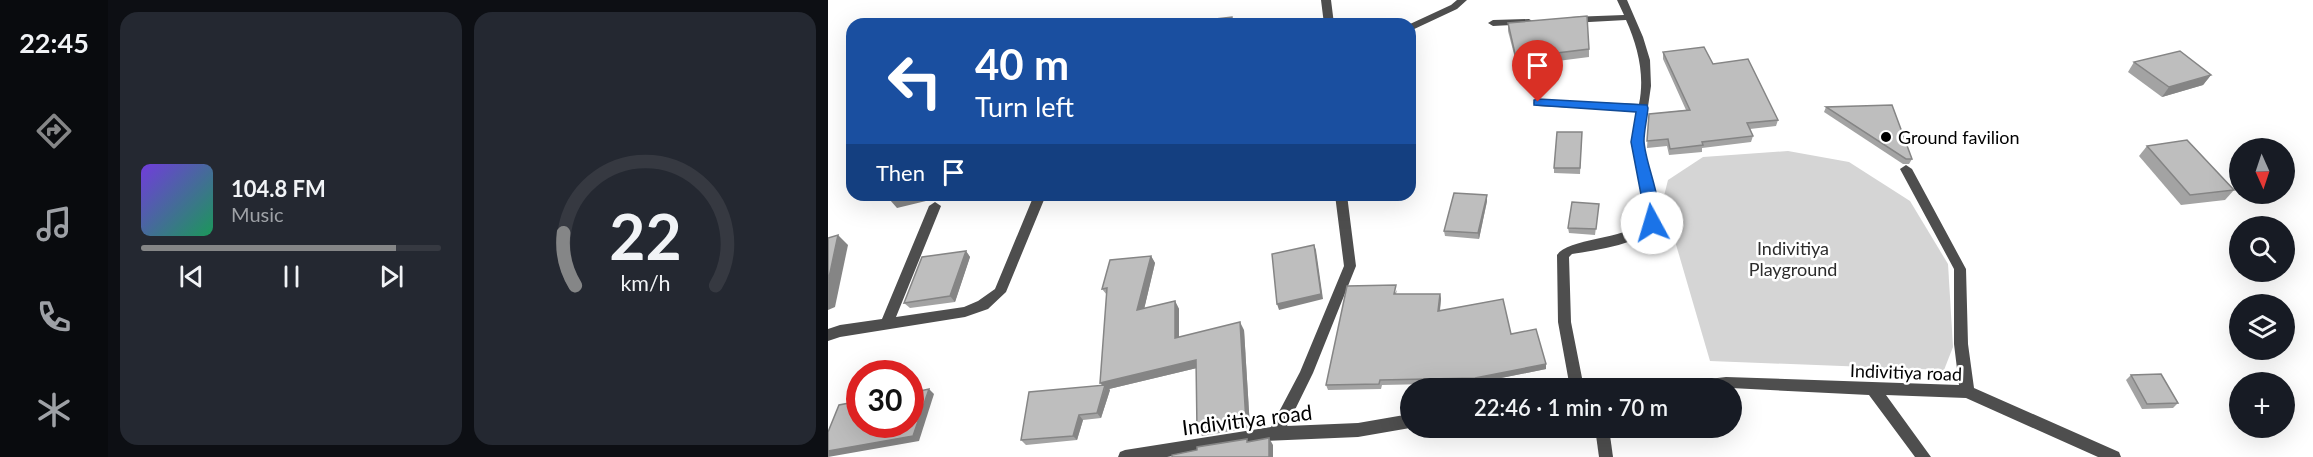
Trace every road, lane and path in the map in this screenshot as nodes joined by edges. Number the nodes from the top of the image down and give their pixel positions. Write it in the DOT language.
graph roads {
  1 [pos="1326,0"];
  2 [pos="1462,0"];
  3 [pos="1622,0"];
  4 [pos="1630,17"];
  5 [pos="1328,18"];
  6 [pos="1559,20"];
  7 [pos="1537,21"];
  8 [pos="1493,23"];
  9 [pos="1416,25"];
  10 [pos="1538,102"];
  11 [pos="1642,108"];
  12 [pos="1906,169"];
  13 [pos="1038,201"];
  14 [pos="1342,201"];
  15 [pos="935,206"];
  16 [pos="887,324"];
  17 [pos="828,335"];
  18 [pos="1574,378"];
  19 [pos="1742,384"];
  20 [pos="1874,390"];
  21 [pos="1967,392"];
  22 [pos="1400,423"];
  23 [pos="1276,433"];
  24 [pos="1603,438"];
  25 [pos="1125,457"];
  26 [pos="1606,457"];
  27 [pos="1924,457"];
  28 [pos="2114,457"];
  1 -- 5 [label="street"];
  2 -- 9 [label="street"];
  3 -- 4 [label="street"];
  4 -- 6 [label="street"];
  4 -- 11 [label="street"];
  7 -- 8 [label="street"];
  10 -- 11 [label="street"];
  11 -- 18 [label="street"];
  12 -- 21 [label="street"];
  13 -- 16 [label="street"];
  14 -- 23 [label="street"];
  15 -- 16 [label="street"];
  16 -- 17 [label="street"];
  19 -- 20 [label="street, Indivitiya road"];
  20 -- 21 [label="street, Indivitiya road"];
  20 -- 27 [label="street"];
  21 -- 28 [label="street, Indivitiya road"];
  22 -- 23 [label="street, Indivitiya road"];
  23 -- 25 [label="street, Indivitiya road"];
  24 -- 26 [label="street"];
}
